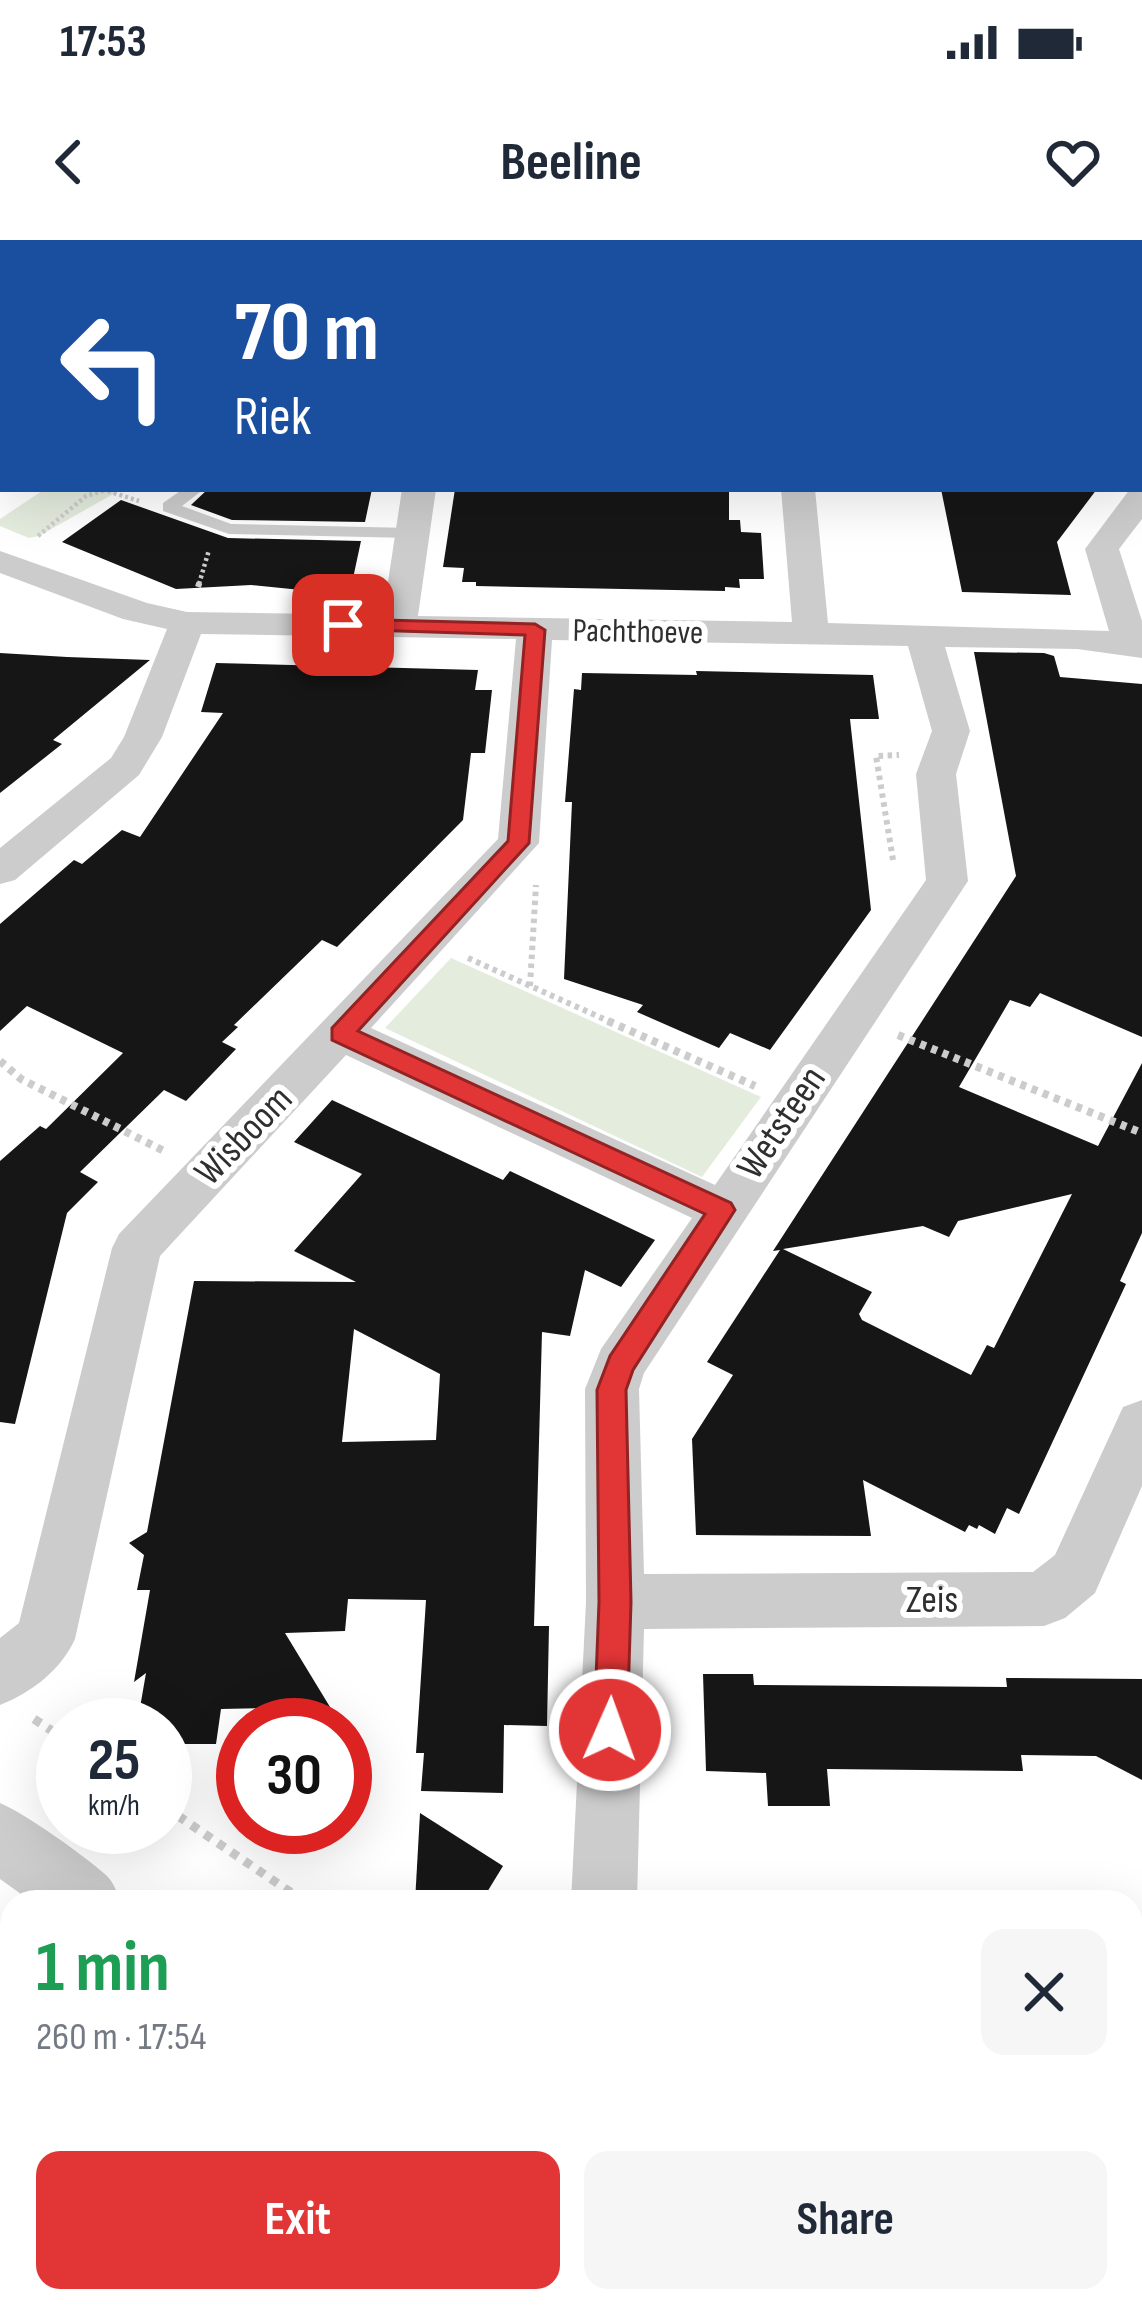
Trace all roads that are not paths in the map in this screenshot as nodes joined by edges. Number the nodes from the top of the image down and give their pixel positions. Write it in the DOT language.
graph roads {
  1 [pos="191,492"];
  2 [pos="418,492"];
  3 [pos="798,492"];
  4 [pos="1142,496"];
  5 [pos="411,533"];
  6 [pos="5,562"];
  7 [pos="187,623"];
  8 [pos="399,626"];
  9 [pos="535,630"];
  10 [pos="811,637"];
  11 [pos="924,639"];
  12 [pos="1136,645"];
  13 [pos="0,870"];
  14 [pos="341,1034"];
  15 [pos="722,1210"];
  16 [pos="1142,1424"];
  17 [pos="615,1602"];
  18 [pos="0,1676"];
  19 [pos="0,1835"];
  20 [pos="71,1890"];
  21 [pos="604,1890"];
  1 -- 5 [label="lane"];
  2 -- 5 [label="street"];
  3 -- 10 [label="street"];
  4 -- 12 [label="street"];
  5 -- 8 [label="street"];
  6 -- 7 [label="street, Pachthoeve"];
  7 -- 8 [label="street, Pachthoeve"];
  7 -- 13 [label="street"];
  8 -- 9 [label="street, Pachthoeve"];
  9 -- 10 [label="street, Pachthoeve"];
  9 -- 14 [label="street, Wisboom"];
  10 -- 11 [label="street, Pachthoeve"];
  11 -- 12 [label="street, Pachthoeve"];
  11 -- 15 [label="street, Wetsteen"];
  14 -- 15 [label="street"];
  14 -- 18 [label="street, Wisboom"];
  15 -- 17 [label="street, Wetsteen"];
  16 -- 17 [label="street, Zeis"];
  17 -- 21 [label="street, Wetsteen"];
  19 -- 20 [label="street"];
}
